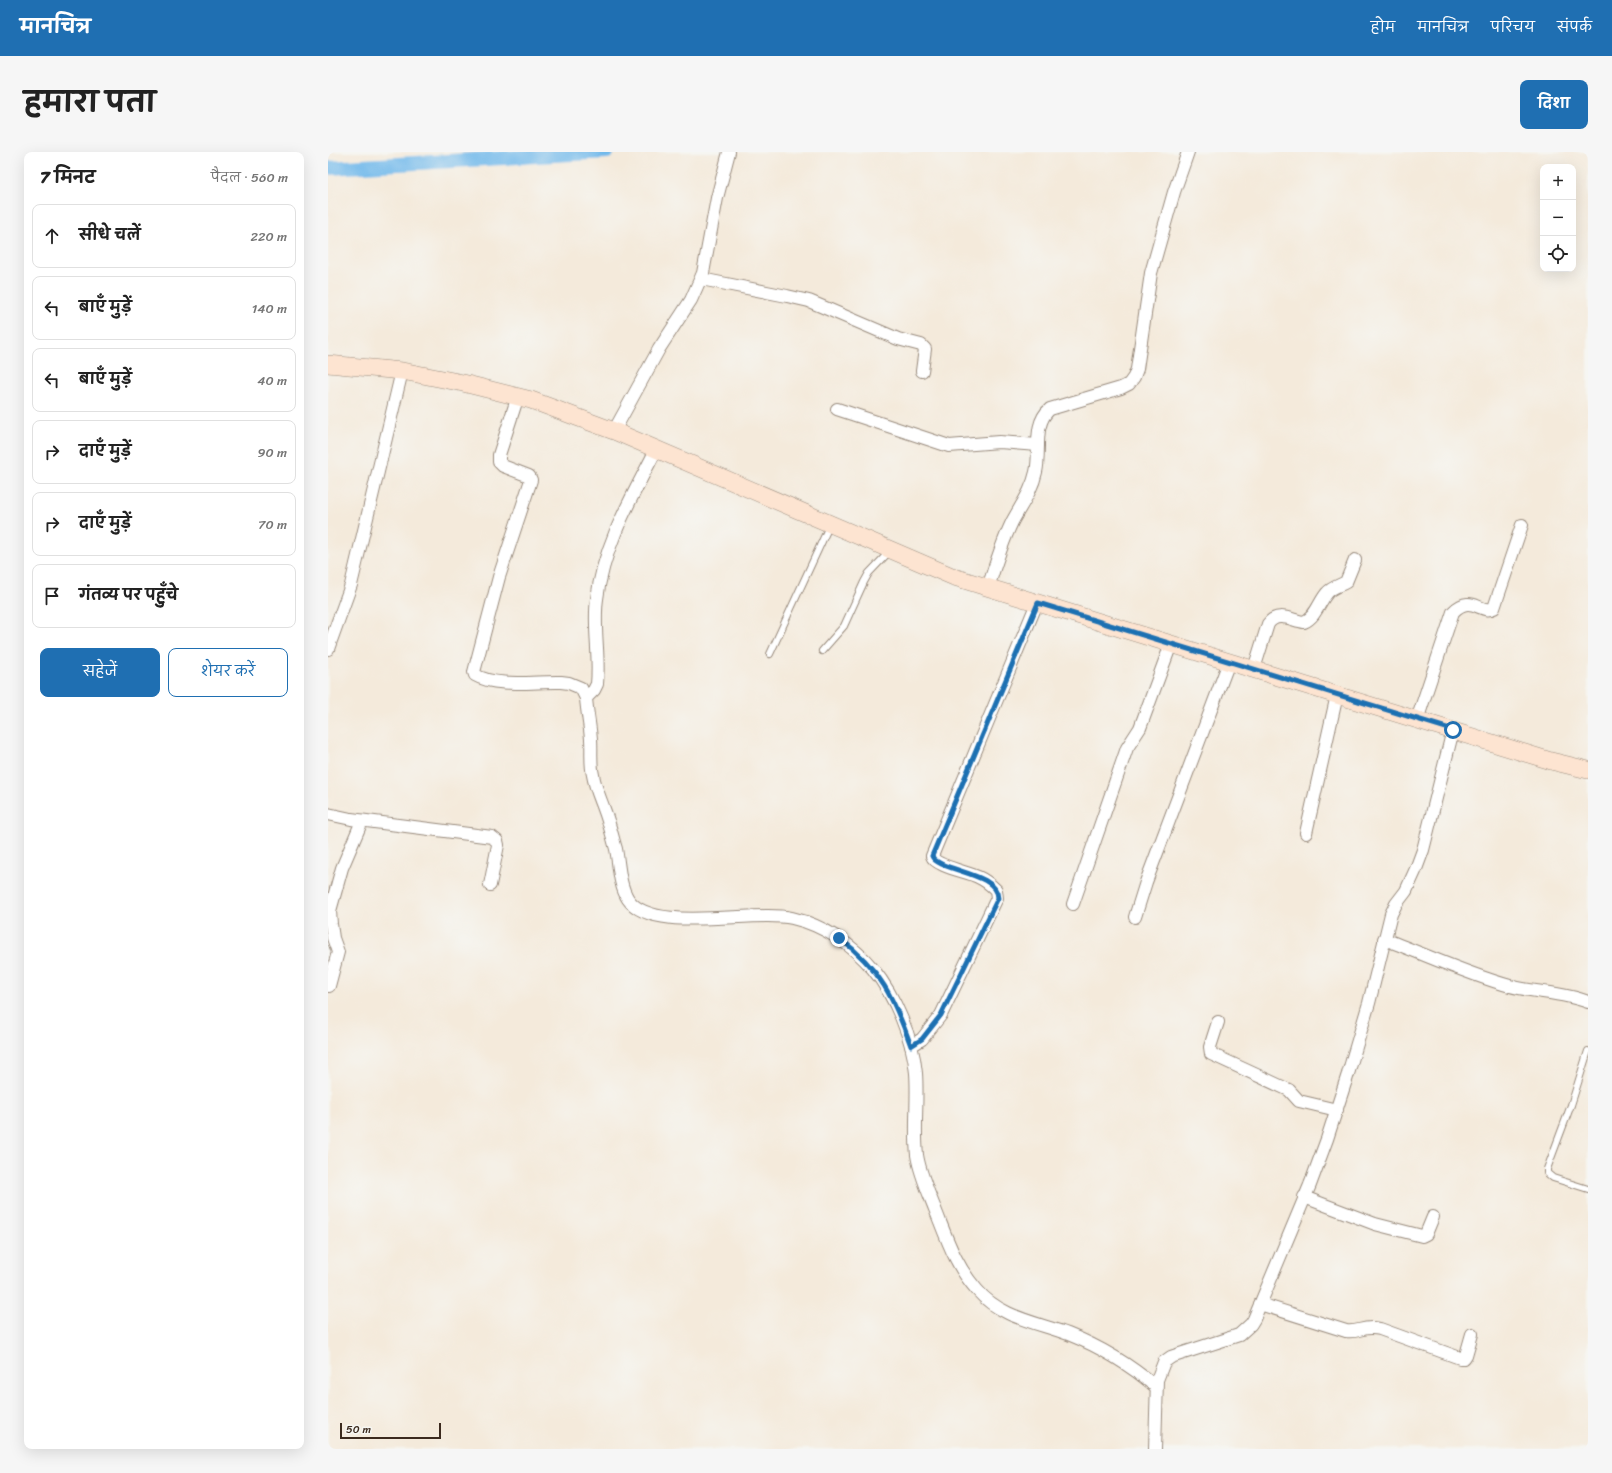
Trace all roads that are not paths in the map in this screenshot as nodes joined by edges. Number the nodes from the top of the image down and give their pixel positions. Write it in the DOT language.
graph roads {
  1 [pos="1188,152"];
  2 [pos="728,154"];
  3 [pos="701,279"];
  4 [pos="328,364"];
  5 [pos="402,371"];
  6 [pos="922,371"];
  7 [pos="518,396"];
  8 [pos="837,409"];
  9 [pos="614,432"];
  10 [pos="1038,445"];
  11 [pos="656,450"];
  12 [pos="830,524"];
  13 [pos="1522,525"];
  14 [pos="891,550"];
  15 [pos="1355,560"];
  16 [pos="988,588"];
  17 [pos="1038,603"];
  18 [pos="1171,644"];
  19 [pos="328,649"];
  20 [pos="822,651"];
  21 [pos="770,654"];
  22 [pos="1229,662"];
  23 [pos="1254,669"];
  24 [pos="589,695"];
  25 [pos="1337,695"];
  26 [pos="1417,720"];
  27 [pos="1453,730"];
  28 [pos="1588,770"];
  29 [pos="328,814"];
  30 [pos="362,821"];
  31 [pos="1306,834"];
  32 [pos="490,885"];
  33 [pos="1073,904"];
  34 [pos="329,911"];
  35 [pos="1135,916"];
  36 [pos="1384,939"];
  37 [pos="329,986"];
  38 [pos="1588,1002"];
  39 [pos="1218,1022"];
  40 [pos="911,1046"];
  41 [pos="1588,1051"];
  42 [pos="1336,1110"];
  43 [pos="1588,1189"];
  44 [pos="1304,1197"];
  45 [pos="1433,1217"];
  46 [pos="1260,1304"];
  47 [pos="1472,1334"];
  48 [pos="1156,1387"];
  49 [pos="1155,1449"];
  1 -- 10 [label="street"];
  2 -- 3 [label="street"];
  3 -- 6 [label="street"];
  3 -- 9 [label="street"];
  4 -- 5 [label="main road"];
  5 -- 7 [label="main road"];
  5 -- 19 [label="street"];
  7 -- 9 [label="main road"];
  7 -- 24 [label="street"];
  8 -- 10 [label="street"];
  9 -- 11 [label="main road"];
  10 -- 16 [label="street"];
  11 -- 12 [label="main road"];
  11 -- 24 [label="street"];
  12 -- 14 [label="main road"];
  12 -- 21 [label="lane"];
  13 -- 26 [label="street"];
  14 -- 16 [label="main road"];
  14 -- 20 [label="lane"];
  15 -- 23 [label="street"];
  16 -- 17 [label="main road"];
  17 -- 18 [label="main road"];
  17 -- 40 [label="street"];
  18 -- 22 [label="main road"];
  18 -- 33 [label="street"];
  22 -- 23 [label="main road"];
  22 -- 35 [label="street"];
  23 -- 25 [label="main road"];
  24 -- 40 [label="street"];
  25 -- 26 [label="main road"];
  25 -- 31 [label="street"];
  26 -- 27 [label="main road"];
  27 -- 28 [label="main road"];
  27 -- 36 [label="street"];
  29 -- 30 [label="street"];
  30 -- 32 [label="street"];
  30 -- 34 [label="street"];
  34 -- 37 [label="street"];
  36 -- 38 [label="street"];
  36 -- 42 [label="street"];
  39 -- 42 [label="street"];
  40 -- 48 [label="street"];
  41 -- 43 [label="lane"];
  42 -- 44 [label="street"];
  44 -- 45 [label="street"];
  44 -- 46 [label="street"];
  46 -- 47 [label="street"];
  46 -- 48 [label="street"];
  48 -- 49 [label="street"];
}
